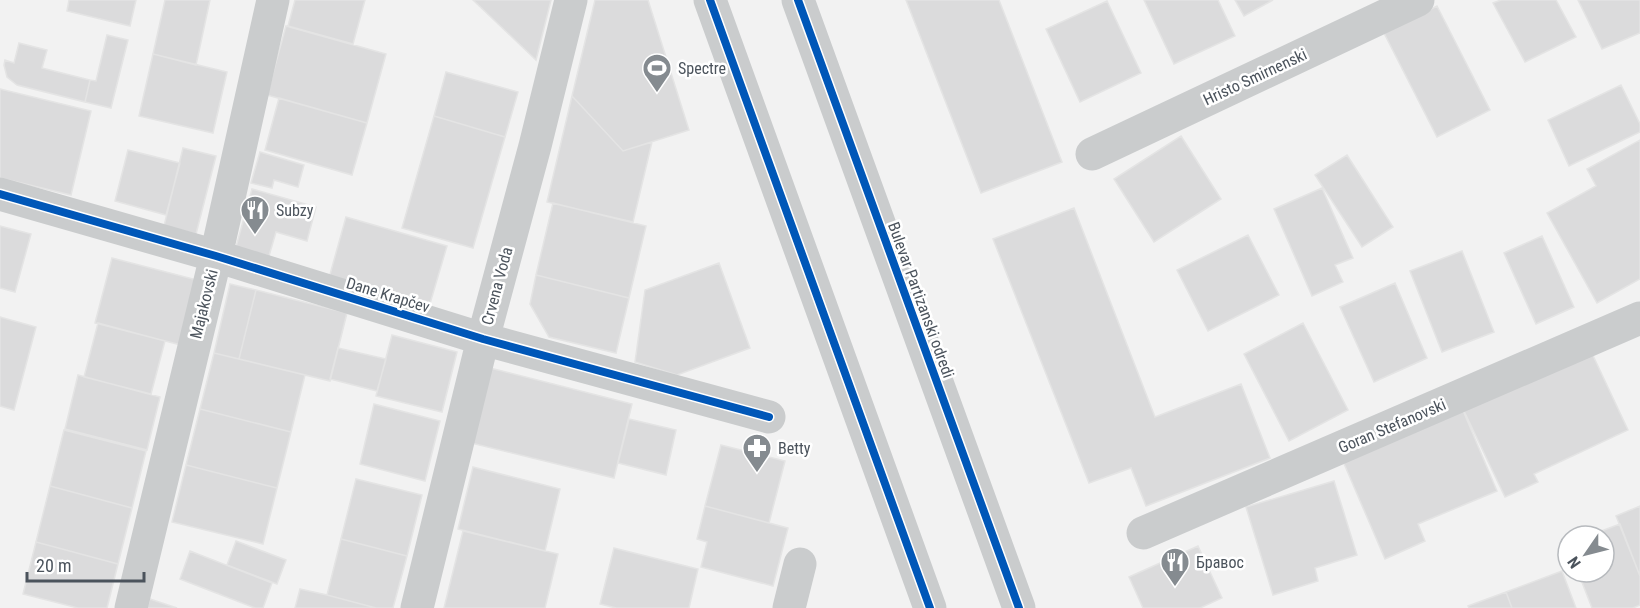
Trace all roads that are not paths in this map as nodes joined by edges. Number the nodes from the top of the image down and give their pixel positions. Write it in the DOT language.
graph roads {
  1 [pos="273,0"];
  2 [pos="571,0"];
  3 [pos="710,0"];
  4 [pos="798,0"];
  5 [pos="1418,0"];
  6 [pos="1092,154"];
  7 [pos="0,194"];
  8 [pos="216,256"];
  9 [pos="1640,318"];
  10 [pos="483,339"];
  11 [pos="769,417"];
  12 [pos="1143,533"];
  13 [pos="800,564"];
  14 [pos="131,608"];
  15 [pos="417,608"];
  16 [pos="789,608"];
  17 [pos="930,608"];
  18 [pos="1019,608"];
  1 -- 8 [label="street, Majakovski"];
  2 -- 10 [label="street, Crvena Voda"];
  3 -- 17 [label="street"];
  4 -- 18 [label="street, Bulevar Partizanski odredi"];
  5 -- 6 [label="street, Hristo Smirnenski"];
  7 -- 8 [label="street, Dane Krapčev"];
  8 -- 10 [label="street, Dane Krapčev"];
  8 -- 14 [label="street, Majakovski"];
  9 -- 12 [label="street, Goran Stefanovski"];
  10 -- 11 [label="street, Dane Krapčev"];
  10 -- 15 [label="street, Crvena Voda"];
  13 -- 16 [label="street"];
}
